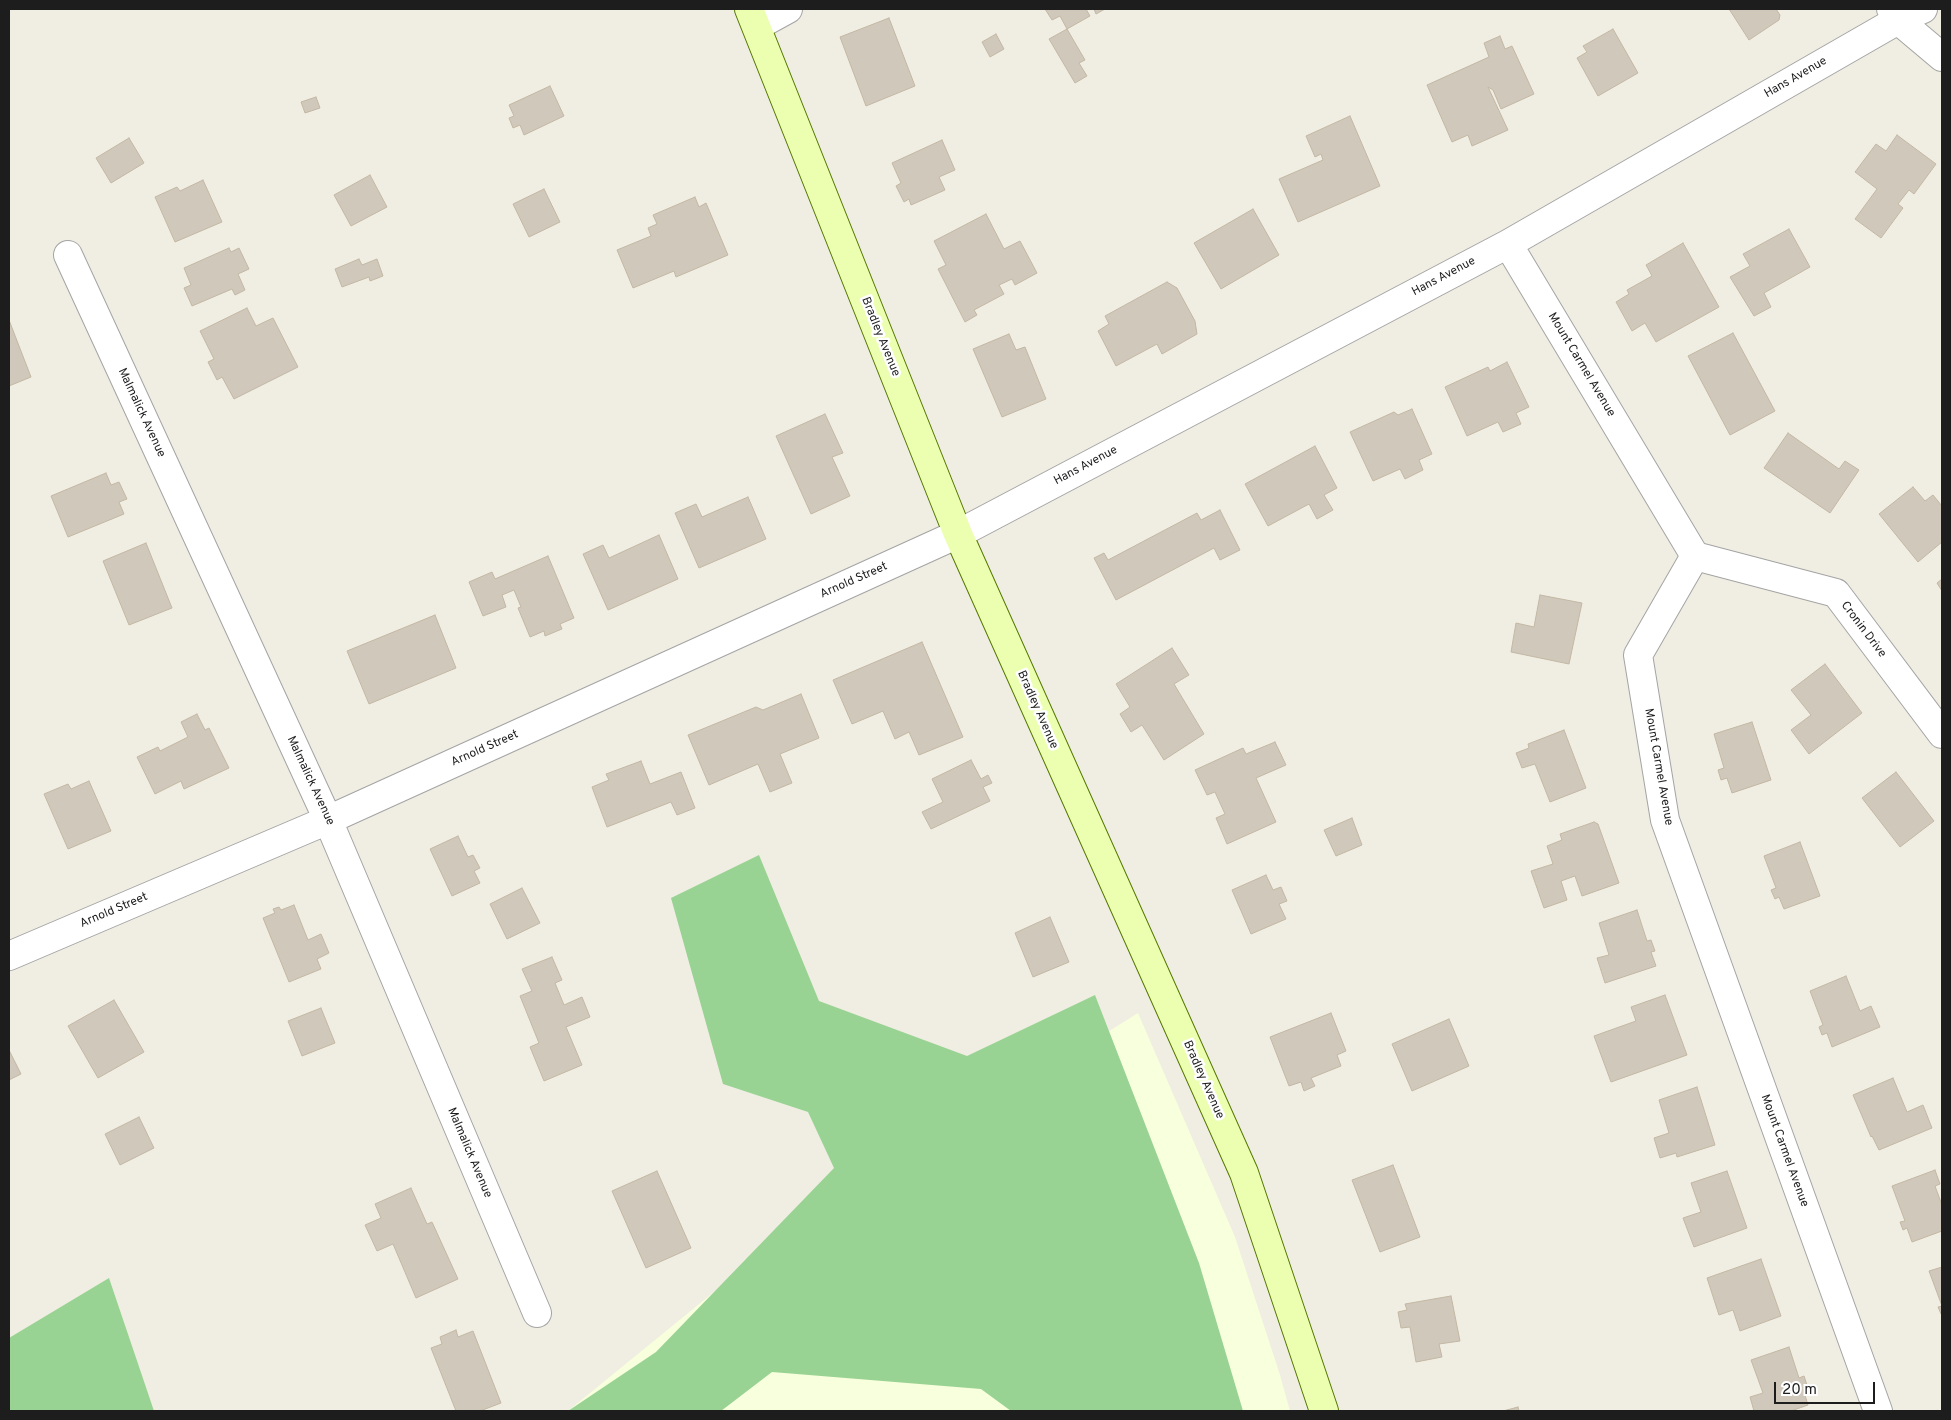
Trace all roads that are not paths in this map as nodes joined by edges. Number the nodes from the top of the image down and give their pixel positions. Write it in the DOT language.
graph roads {
  1 [pos="788,9"];
  2 [pos="1923,9"];
  3 [pos="1894,14"];
  4 [pos="753,18"];
  5 [pos="1942,57"];
  6 [pos="1508,244"];
  7 [pos="68,256"];
  8 [pos="958,534"];
  9 [pos="1695,556"];
  10 [pos="1942,734"];
  11 [pos="328,820"];
  12 [pos="9,956"];
  13 [pos="537,1313"];
  14 [pos="1324,1411"];
  15 [pos="1878,1411"];
  1 -- 4 [label="street"];
  2 -- 3 [label="street, Hans Avenue"];
  3 -- 5 [label="street"];
  3 -- 6 [label="street, Hans Avenue"];
  4 -- 8 [label="street, Bradley Avenue"];
  6 -- 8 [label="street, Hans Avenue"];
  6 -- 9 [label="street, Mount Carmel Avenue"];
  7 -- 11 [label="street, Malmalick Avenue"];
  8 -- 11 [label="street, Arnold Street"];
  8 -- 14 [label="street, Bradley Avenue"];
  9 -- 10 [label="street, Cronin Drive"];
  9 -- 15 [label="street, Mount Carmel Avenue"];
  11 -- 12 [label="street, Arnold Street"];
  11 -- 13 [label="street, Malmalick Avenue"];
}
